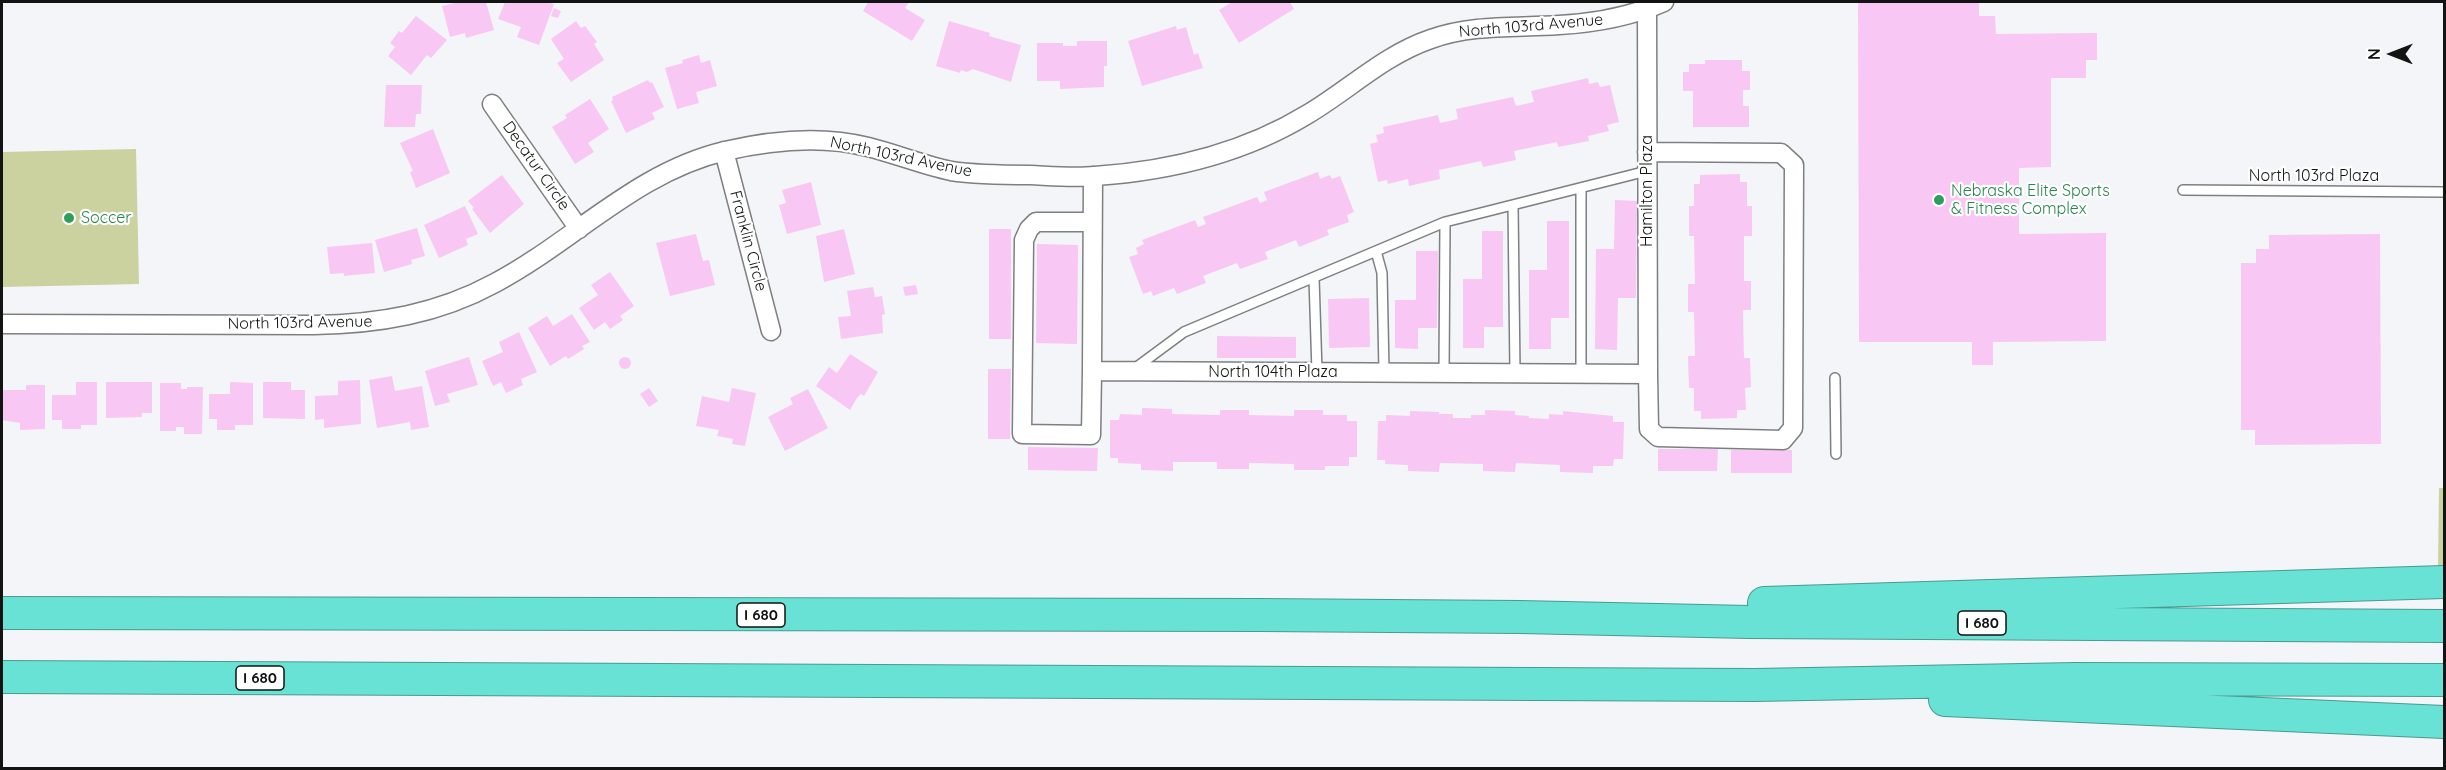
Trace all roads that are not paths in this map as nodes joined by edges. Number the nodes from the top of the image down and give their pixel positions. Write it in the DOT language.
graph roads {
  1 [pos="1664,2"];
  2 [pos="1647,9"];
  3 [pos="492,104"];
  4 [pos="724,151"];
  5 [pos="1647,152"];
  6 [pos="1647,171"];
  7 [pos="1093,176"];
  8 [pos="1581,188"];
  9 [pos="2183,190"];
  10 [pos="2445,192"];
  11 [pos="1513,205"];
  12 [pos="1092,222"];
  13 [pos="1445,222"];
  14 [pos="579,229"];
  15 [pos="1376,251"];
  16 [pos="1314,279"];
  17 [pos="2,324"];
  18 [pos="771,331"];
  19 [pos="1092,370"];
  20 [pos="1132,371"];
  21 [pos="1317,372"];
  22 [pos="1384,372"];
  23 [pos="1444,373"];
  24 [pos="1515,373"];
  25 [pos="1581,373"];
  26 [pos="1648,374"];
  27 [pos="1835,378"];
  28 [pos="1836,454"];
  29 [pos="2445,582"];
  30 [pos="2,613"];
  31 [pos="1520,617"];
  32 [pos="2445,626"];
  33 [pos="2,677"];
  34 [pos="2445,680"];
  35 [pos="1755,685"];
  36 [pos="2445,722"];
  1 -- 2 [label="street, North 103rd Avenue"];
  2 -- 5 [label="street, Hamilton Plaza"];
  2 -- 7 [label="street, North 103rd Avenue"];
  3 -- 14 [label="street, Decatur Circle"];
  4 -- 7 [label="street, North 103rd Avenue"];
  4 -- 14 [label="street, North 103rd Avenue"];
  4 -- 18 [label="street, Franklin Circle"];
  5 -- 6 [label="street, Hamilton Plaza"];
  5 -- 26 [label="street, Hamilton Plaza"];
  6 -- 8 [label="lane"];
  6 -- 26 [label="street, Hamilton Plaza"];
  7 -- 12 [label="street"];
  8 -- 11 [label="lane"];
  8 -- 25 [label="lane"];
  9 -- 10 [label="lane, North 103rd Plaza"];
  11 -- 13 [label="lane"];
  11 -- 24 [label="lane"];
  12 -- 19 [label="street"];
  12 -- 19 [label="street"];
  13 -- 15 [label="lane"];
  13 -- 23 [label="lane"];
  14 -- 17 [label="street, North 103rd Avenue"];
  15 -- 16 [label="lane"];
  15 -- 22 [label="lane"];
  16 -- 20 [label="lane"];
  16 -- 21 [label="lane"];
  19 -- 20 [label="street, North 104th Plaza"];
  20 -- 21 [label="street, North 104th Plaza"];
  21 -- 22 [label="street, North 104th Plaza"];
  22 -- 23 [label="street, North 104th Plaza"];
  23 -- 24 [label="street, North 104th Plaza"];
  24 -- 25 [label="street, North 104th Plaza"];
  25 -- 26 [label="street, North 104th Plaza"];
  27 -- 28 [label="lane"];
  29 -- 31 [label="highway"];
  30 -- 31 [label="highway, I 680"];
  31 -- 32 [label="highway, I 680"];
  33 -- 35 [label="highway, I 680"];
  34 -- 35 [label="highway, I 680"];
  35 -- 36 [label="highway"];
}
